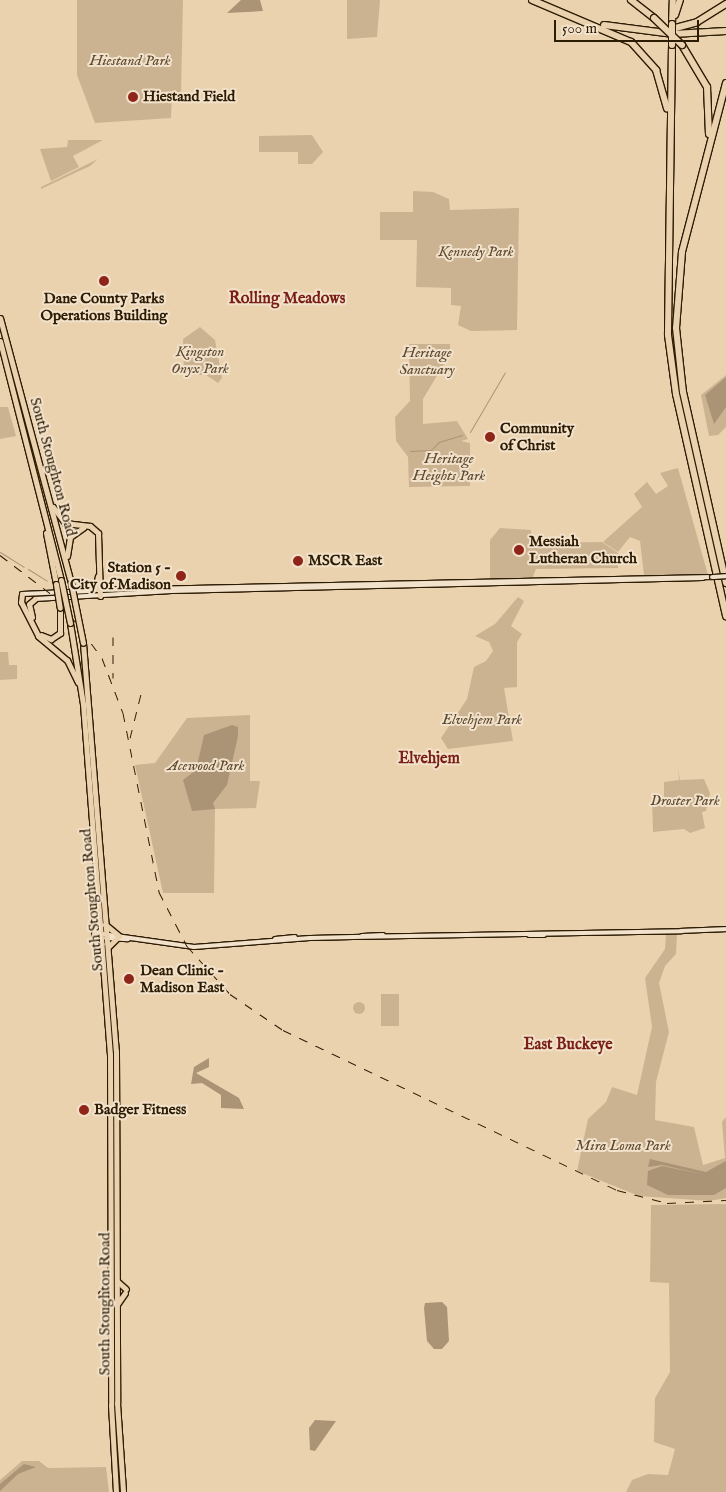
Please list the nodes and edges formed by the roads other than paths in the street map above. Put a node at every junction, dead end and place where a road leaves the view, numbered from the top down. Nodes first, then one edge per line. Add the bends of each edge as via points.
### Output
1 (532, 0) edge
2 (630, 0) edge
3 (673, 0) edge
4 (680, 0) edge
5 (726, 4) edge
6 (588, 22) junction
7 (672, 23) junction
8 (634, 31) junction
9 (726, 31) edge
10 (726, 83) edge
11 (726, 92) edge
12 (721, 104) junction
13 (706, 157) junction
14 (667, 214) junction
15 (0, 318) edge
16 (0, 341) edge
17 (33, 440) junction
18 (38, 483) junction
19 (68, 571) junction
20 (98, 575) junction
21 (726, 576) edge
22 (726, 583) edge
23 (90, 591) junction
24 (100, 592) junction
25 (22, 594) junction
26 (35, 599) joint
27 (726, 616) edge
28 (32, 617) junction
29 (83, 704) junction
30 (98, 885) junction
31 (101, 924) junction
32 (107, 926) junction
33 (724, 929) edge
34 (105, 936) junction
35 (118, 938) junction
36 (102, 944) junction
37 (108, 947) junction
38 (112, 993) junction
39 (111, 1252) junction
40 (111, 1277) junction
41 (117, 1280) junction
42 (111, 1289) junction
43 (117, 1294) junction
44 (111, 1301) junction
45 (117, 1306) junction
46 (117, 1326) junction
47 (116, 1492) edge
48 (123, 1492) edge

1 - 6 highway
2 - 13 highway, bridge via 682,45 709,95
3 - 7 highway
4 - 7 highway
5 - 8 highway via 690,25
6 - 8 highway
6 - 14 highway via 631,42 660,77 667,108
7 - 14 highway, bridge
8 - 9 highway
10 - 12 highway
11 - 12 highway
12 - 13 highway
13 - 22 highway via 680,266 677,348 687,414
14 - 27 highway via 667,307 673,373
15 - 17 main road, South Stoughton Road
16 - 18 main road, South Stoughton Road
17 - 19 main road, South Stoughton Road
17 - 24 main road via 57,515 68,524 92,527 99,535
18 - 28 main road, bridge via 63,627 53,638 41,635
18 - 29 main road, South Stoughton Road, bridge via 70,623
19 - 20 main road via 70,537 86,528 96,536
19 - 32 main road, South Stoughton Road, bridge via 83,643
20 - 23 main road via 96,587
20 - 24 main road
21 - 24 main road, bridge
23 - 24 main road
23 - 25 main road
24 - 26 main road
25 - 28 main road
25 - 29 main road via 21,602 38,636 73,670
26 - 28 main road via 29,604
29 - 30 main road, South Stoughton Road
30 - 31 main road, South Stoughton Road
30 - 34 main road
31 - 34 main road, South Stoughton Road
31 - 36 main road via 94,934
32 - 34 main road, South Stoughton Road
32 - 35 main road
33 - 35 main road via 310,938 194,947
34 - 35 main road
34 - 36 main road, South Stoughton Road
34 - 37 main road, South Stoughton Road
34 - 38 main road
35 - 37 main road
36 - 39 main road, South Stoughton Road via 111,1074
37 - 38 main road, South Stoughton Road
38 - 41 main road, South Stoughton Road
39 - 40 main road, South Stoughton Road
39 - 43 main road
40 - 42 main road, South Stoughton Road
40 - 44 main road via 102,1292
41 - 43 main road, South Stoughton Road
41 - 45 main road via 125,1291
42 - 44 main road, South Stoughton Road
42 - 46 main road
43 - 45 main road, South Stoughton Road
44 - 47 main road, South Stoughton Road
45 - 46 main road, South Stoughton Road
46 - 48 main road, South Stoughton Road

